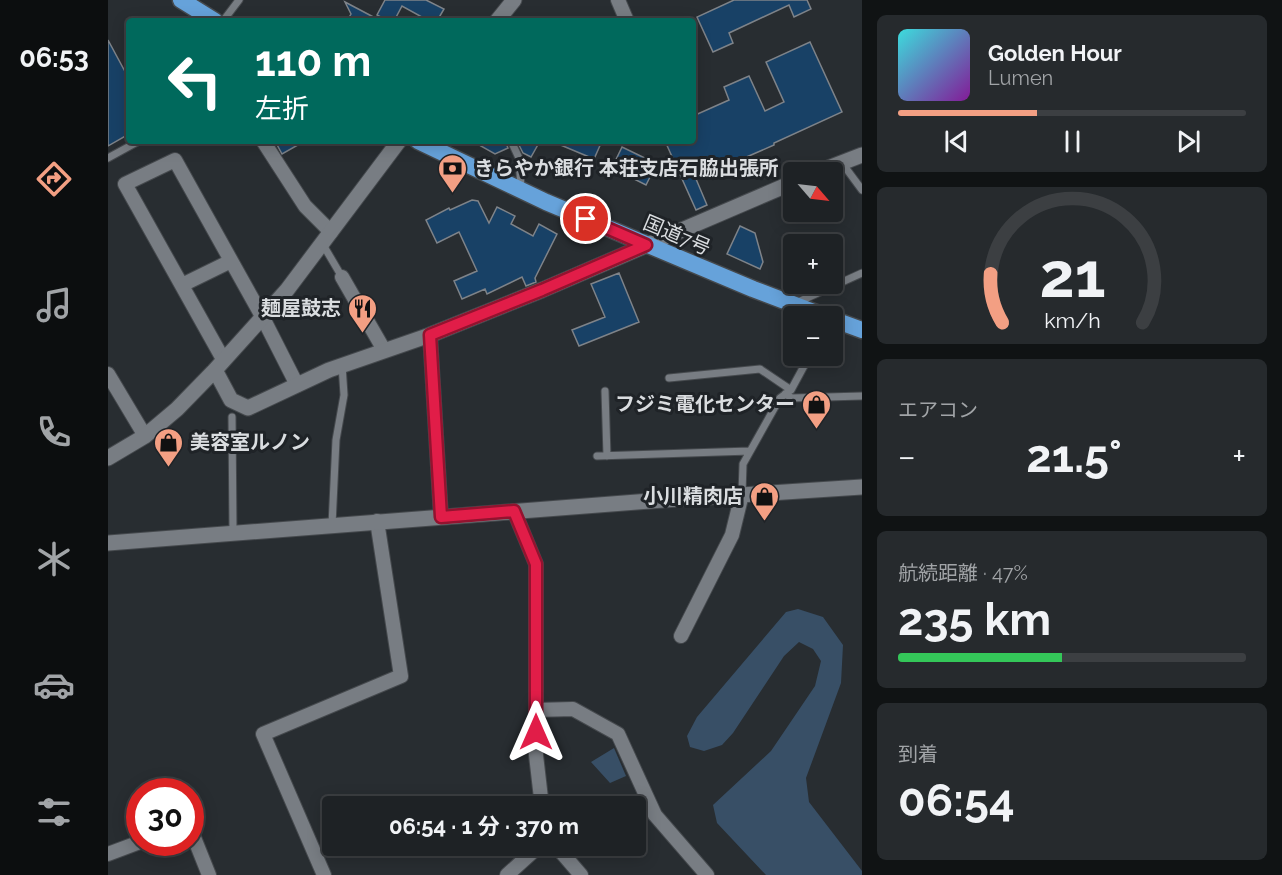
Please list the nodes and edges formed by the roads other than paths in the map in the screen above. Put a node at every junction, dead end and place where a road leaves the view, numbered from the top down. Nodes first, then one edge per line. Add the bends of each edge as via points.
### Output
1 (181, 0) edge
2 (239, 0) edge
3 (514, 0) edge
4 (618, 0) edge
5 (209, 18) edge
6 (225, 18) edge
7 (499, 18) edge
8 (626, 18) edge
9 (134, 144) edge
10 (265, 144) edge
11 (397, 144) edge
12 (424, 144) edge
13 (512, 144) edge
14 (862, 155) edge
15 (108, 158) edge
16 (843, 163) edge
17 (843, 164) edge
18 (783, 187) edge
19 (521, 190) junction
20 (862, 190) edge
21 (326, 237) junction
22 (646, 245) junction
23 (231, 261) junction
24 (862, 273) edge
25 (342, 277) joint
26 (182, 285) junction
27 (790, 306) edge
28 (806, 306) edge
29 (262, 318) junction
30 (843, 324) edge
31 (862, 330) edge
32 (430, 335) junction
33 (384, 350) junction
34 (219, 365) junction
35 (342, 365) junction
36 (804, 366) edge
37 (108, 374) edge
38 (669, 378) dead end
39 (297, 385) junction
40 (605, 391) dead end
41 (788, 392) junction
42 (862, 396) edge
43 (232, 417) dead end
44 (144, 436) junction
45 (750, 451) junction
46 (597, 456) dead end
47 (607, 456) junction
48 (108, 458) edge
49 (862, 487) edge
50 (742, 494) junction
51 (514, 511) junction
52 (441, 517) junction
53 (377, 522) junction
54 (332, 525) junction
55 (233, 532) junction
56 (108, 543) edge
57 (681, 636) dead end
58 (536, 710) junction
59 (541, 796) edge
60 (126, 848) edge
61 (108, 854) edge
62 (202, 856) edge
63 (528, 856) edge
64 (565, 856) edge
65 (209, 875) edge
66 (324, 875) edge
67 (507, 875) edge
68 (581, 875) edge
69 (706, 875) edge

1 - 5 highway
2 - 6 lane
3 - 7 street
4 - 8 street
9 - 15 lane
10 - 21 street
11 - 21 street
12 - 19 highway, 国道7号
13 - 19 lane via 519,158
14 - 16 street
17 - 20 lane
18 - 22 street
19 - 22 highway, 国道7号
21 - 25 lane
21 - 29 street
22 - 27 highway, 国道7号
22 - 32 street
23 - 26 street
23 - 26 street via 175,160 125,184
23 - 29 street
24 - 28 lane
25 - 33 street
26 - 34 street
29 - 34 street
29 - 39 street
30 - 31 highway
32 - 33 street
32 - 52 street
33 - 35 street
34 - 39 street via 231,400 248,408
34 - 44 street via 177,409
35 - 39 street
35 - 54 lane via 344,394 336,441
36 - 41 lane
37 - 44 street
38 - 41 lane via 760,369
40 - 47 lane
41 - 42 lane via 792,398
41 - 45 lane via 780,398
43 - 55 lane
44 - 48 street
45 - 47 lane
45 - 50 lane via 743,464
46 - 47 lane
49 - 50 street
50 - 51 street
50 - 57 street via 732,535
51 - 52 street
51 - 58 street via 536,564
52 - 53 street
53 - 54 street
53 - 66 street via 401,676 263,734
54 - 55 street
55 - 56 street
58 - 59 street
58 - 69 street via 573,709 618,734 655,815
60 - 61 street
62 - 65 street
63 - 67 street
64 - 68 street

